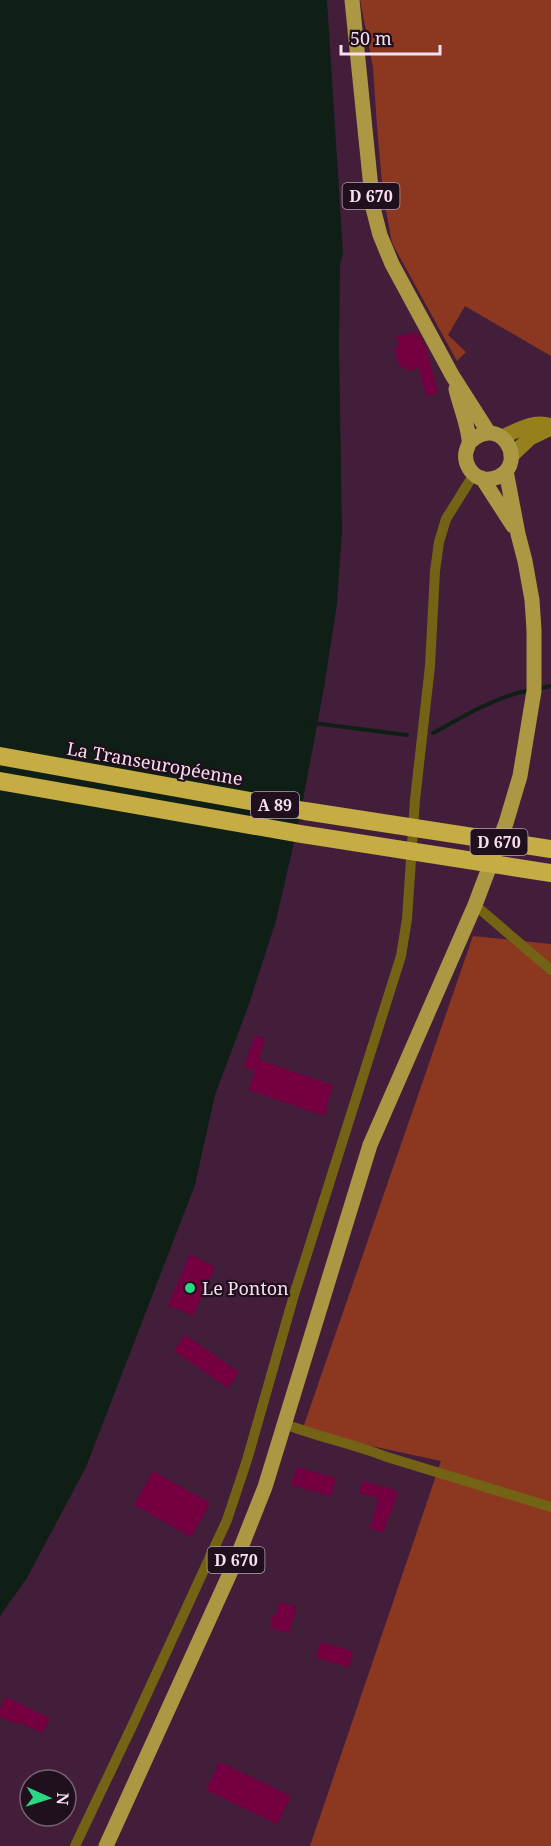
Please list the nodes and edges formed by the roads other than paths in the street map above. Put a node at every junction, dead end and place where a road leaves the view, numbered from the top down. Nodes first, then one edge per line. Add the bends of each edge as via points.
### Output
1 (352, 0) edge
2 (452, 375) junction
3 (551, 427) edge
4 (495, 435) junction
5 (470, 442) junction
6 (509, 463) junction
7 (478, 476) junction
8 (518, 534) junction
9 (0, 756) edge
10 (0, 781) edge
11 (551, 849) edge
12 (551, 873) edge
13 (475, 905) junction
14 (551, 970) edge
15 (285, 1424) junction
16 (551, 1507) edge
17 (75, 1846) edge
18 (106, 1846) edge

1 - 2 main road, D 670 via 373,208 380,235
2 - 4 main road, D 670
2 - 5 main road, D 670
3 - 4 street via 536,423
3 - 6 street via 530,438
4 - 5 main road via 475,437
4 - 6 main road via 507,442
5 - 7 main road via 466,462
6 - 7 main road via 495,478
6 - 8 main road, D 670
7 - 8 main road, D 670
7 - 17 street via 446,519 439,542 401,956 227,1520
8 - 13 main road, D 670 via 534,630 530,726 506,823
9 - 11 highway, La Transeuropéenne / A 89, bridge via 305,811
10 - 12 highway, A 89, bridge
13 - 14 street
13 - 15 main road, D 670 via 370,1145
15 - 16 street
15 - 18 main road, D 670 via 236,1560

